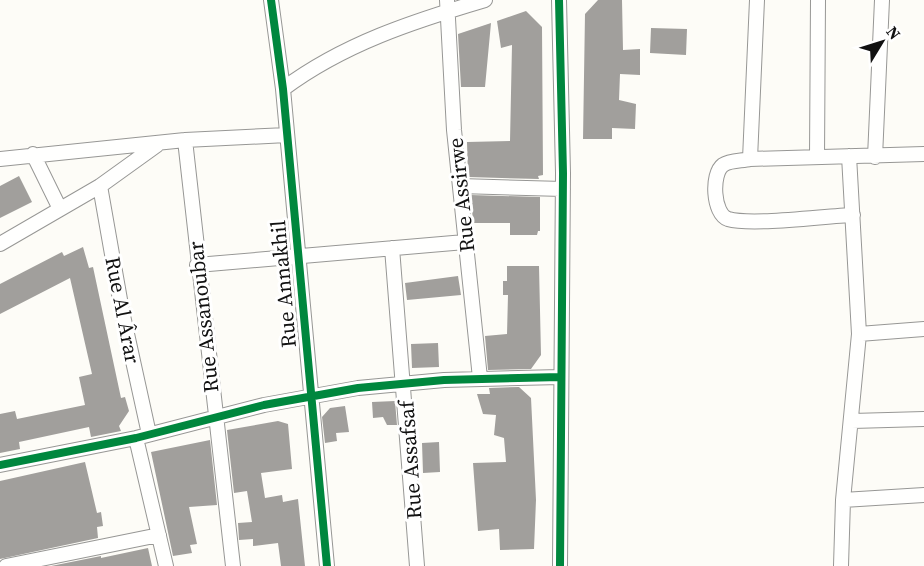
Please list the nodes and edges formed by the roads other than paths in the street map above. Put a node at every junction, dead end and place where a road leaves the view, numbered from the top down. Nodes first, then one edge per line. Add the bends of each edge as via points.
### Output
1 (271, 0) edge
2 (485, 0) edge
3 (559, 0) edge
4 (757, 0) edge
5 (818, 0) edge
6 (882, 0) edge
7 (447, 6) edge
8 (283, 89) junction
9 (287, 135) junction
10 (184, 140) junction
11 (159, 143) junction
12 (33, 154) junction
13 (924, 154) edge
14 (849, 156) junction
15 (817, 157) junction
16 (875, 157) junction
17 (0, 159) edge
18 (750, 159) junction
19 (100, 186) junction
20 (460, 186) junction
21 (563, 189) junction
22 (60, 209) junction
23 (853, 215) junction
24 (465, 242) junction
25 (0, 244) edge
26 (392, 248) junction
27 (298, 255) junction
28 (197, 265) junction
29 (924, 329) edge
30 (859, 334) junction
31 (560, 377) junction
32 (480, 378) junction
33 (405, 385) junction
34 (311, 396) junction
35 (214, 417) junction
36 (924, 419) edge
37 (852, 421) junction
38 (142, 436) junction
39 (0, 465) edge
40 (924, 495) edge
41 (843, 500) junction
42 (159, 535) junction
43 (6, 566) edge
44 (166, 566) edge
45 (233, 566) edge
46 (327, 566) edge
47 (417, 566) edge
48 (560, 566) edge
49 (841, 566) edge

1 - 8 street, Rue Annakhil
2 - 7 street
3 - 21 street
4 - 18 street
5 - 15 street
6 - 16 street
7 - 8 street via 346,50 311,68
7 - 20 street, Rue Assirwe
8 - 9 street, Rue Annakhil
9 - 10 street
9 - 27 street, Rue Annakhil
10 - 11 street
10 - 28 street, Rue Assanoubar
11 - 12 street
11 - 19 street
12 - 17 street
12 - 22 street
13 - 16 street
14 - 15 street
14 - 16 street
14 - 23 street
15 - 18 street
18 - 23 street via 724,164 719,171 716,197 722,216 750,220
19 - 22 street
19 - 38 street, Rue Al Ârar
20 - 21 street
20 - 24 street, Rue Assirwe
21 - 31 street
22 - 25 street
23 - 30 street
24 - 26 street
24 - 32 street, Rue Assirwe
26 - 27 street
26 - 33 street, Rue Assafsaf
27 - 28 street
27 - 34 street, Rue Annakhil
28 - 35 street, Rue Assanoubar
29 - 30 street
30 - 37 street
31 - 32 street
31 - 48 street
32 - 33 street
33 - 34 street
33 - 47 street, Rue Assafsaf
34 - 35 street
34 - 46 street, Rue Annakhil
35 - 38 street
35 - 45 street, Rue Assanoubar
36 - 37 street
37 - 41 street
38 - 39 street
38 - 42 street, Rue Al Ârar
40 - 41 street
41 - 49 street
42 - 43 street
42 - 44 street, Rue Al Ârar

